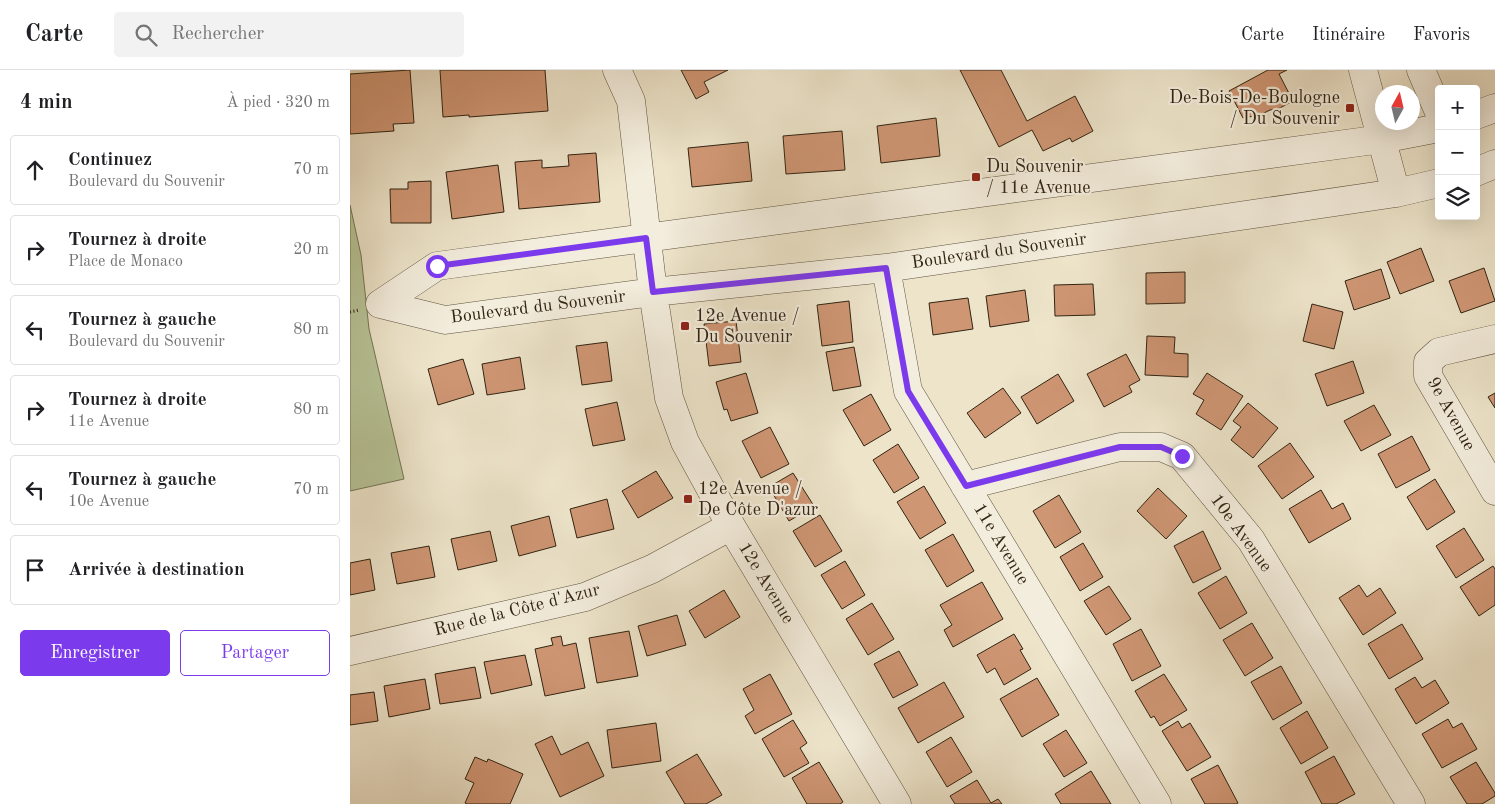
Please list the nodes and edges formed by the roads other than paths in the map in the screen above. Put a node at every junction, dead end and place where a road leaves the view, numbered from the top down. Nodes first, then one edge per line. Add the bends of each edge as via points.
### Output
1 (617, 70) edge
2 (1363, 70) edge
3 (1421, 70) edge
4 (1435, 103) edge
5 (1495, 108) edge
6 (1480, 114) edge
7 (1435, 129) edge
8 (1382, 139) junction
9 (1495, 164) edge
10 (1480, 170) edge
11 (1435, 184) edge
12 (1396, 193) junction
13 (646, 238) junction
14 (886, 268) junction
15 (653, 292) junction
16 (1495, 339) edge
17 (966, 486) junction
18 (1495, 491) edge
19 (731, 526) junction
20 (350, 650) edge
21 (897, 804) edge
22 (1157, 804) edge
23 (1411, 804) edge

1 - 13 street, 12e Avenue via 631,101
2 - 8 street
3 - 4 street
5 - 6 street
7 - 8 street, Boulevard du Souvenir
8 - 12 street
8 - 13 street, Boulevard du Souvenir
9 - 10 street
11 - 12 street, Boulevard du Souvenir
12 - 14 street, Boulevard du Souvenir
13 - 15 street, 12e Avenue
13 - 15 street, Boulevard du Souvenir via 437,266 380,304 445,320
14 - 15 street, Boulevard du Souvenir
14 - 17 street, 11e Avenue via 908,391
15 - 19 street, 12e Avenue via 669,398 685,442
16 - 18 street, 9e Avenue via 1439,352 1428,362 1428,376
17 - 22 street, 11e Avenue
17 - 23 street, 10e Avenue via 1120,447 1161,447 1182,456 1251,540
19 - 20 street, Rue de la Côte d'Azur via 652,569 585,597
19 - 21 street, 12e Avenue

